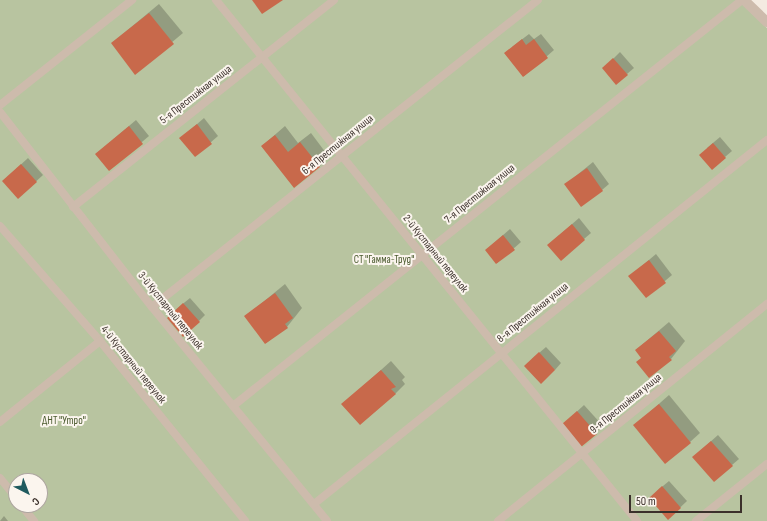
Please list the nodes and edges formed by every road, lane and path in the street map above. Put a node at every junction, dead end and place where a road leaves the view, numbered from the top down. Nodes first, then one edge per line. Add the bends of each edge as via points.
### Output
1 (132, 0) edge
2 (216, 0) edge
3 (334, 0) edge
4 (538, 0) edge
5 (743, 0) edge
6 (767, 22) edge
7 (262, 57) junction
8 (0, 105) edge
9 (0, 112) edge
10 (767, 140) edge
11 (342, 156) junction
12 (73, 207) junction
13 (0, 226) edge
14 (422, 255) junction
15 (767, 304) edge
16 (152, 308) junction
17 (100, 341) junction
18 (501, 353) junction
19 (233, 406) junction
20 (0, 422) edge
21 (582, 453) junction
22 (767, 464) edge
23 (0, 478) edge
24 (8, 488) edge
25 (314, 504) junction
26 (28, 513) edge
27 (34, 521) edge
28 (244, 521) edge
29 (327, 521) edge
30 (498, 521) edge
31 (637, 521) edge
32 (696, 521) edge

1 - 8 lane
2 - 7 lane, 2-й Кустарный переулок
3 - 7 lane, 5-я Престижная улица
4 - 11 lane, 6-я Престижная улица
5 - 6 street
5 - 14 lane, 7-я Престижная улица
7 - 11 lane, 2-й Кустарный переулок
7 - 12 lane, 5-я Престижная улица
9 - 12 lane, 3-й Кустарный переулок
10 - 18 lane, 8-я Престижная улица
11 - 14 lane, 2-й Кустарный переулок
11 - 16 lane, 6-я Престижная улица
12 - 16 lane, 3-й Кустарный переулок
13 - 17 lane, 4-й Кустарный переулок
14 - 18 lane, 2-й Кустарный переулок
14 - 19 lane, 7-я Престижная улица
15 - 21 lane, 9-я Престижная улица
16 - 19 lane, 3-й Кустарный переулок
17 - 20 lane
17 - 28 lane, 4-й Кустарный переулок
18 - 21 lane, 2-й Кустарный переулок
18 - 25 lane, 8-я Престижная улица
19 - 25 lane, 3-й Кустарный переулок
21 - 30 lane, 9-я Престижная улица
21 - 31 lane, 2-й Кустарный переулок
22 - 32 lane
23 - 24 lane
25 - 29 lane, 3-й Кустарный переулок
26 - 27 lane

